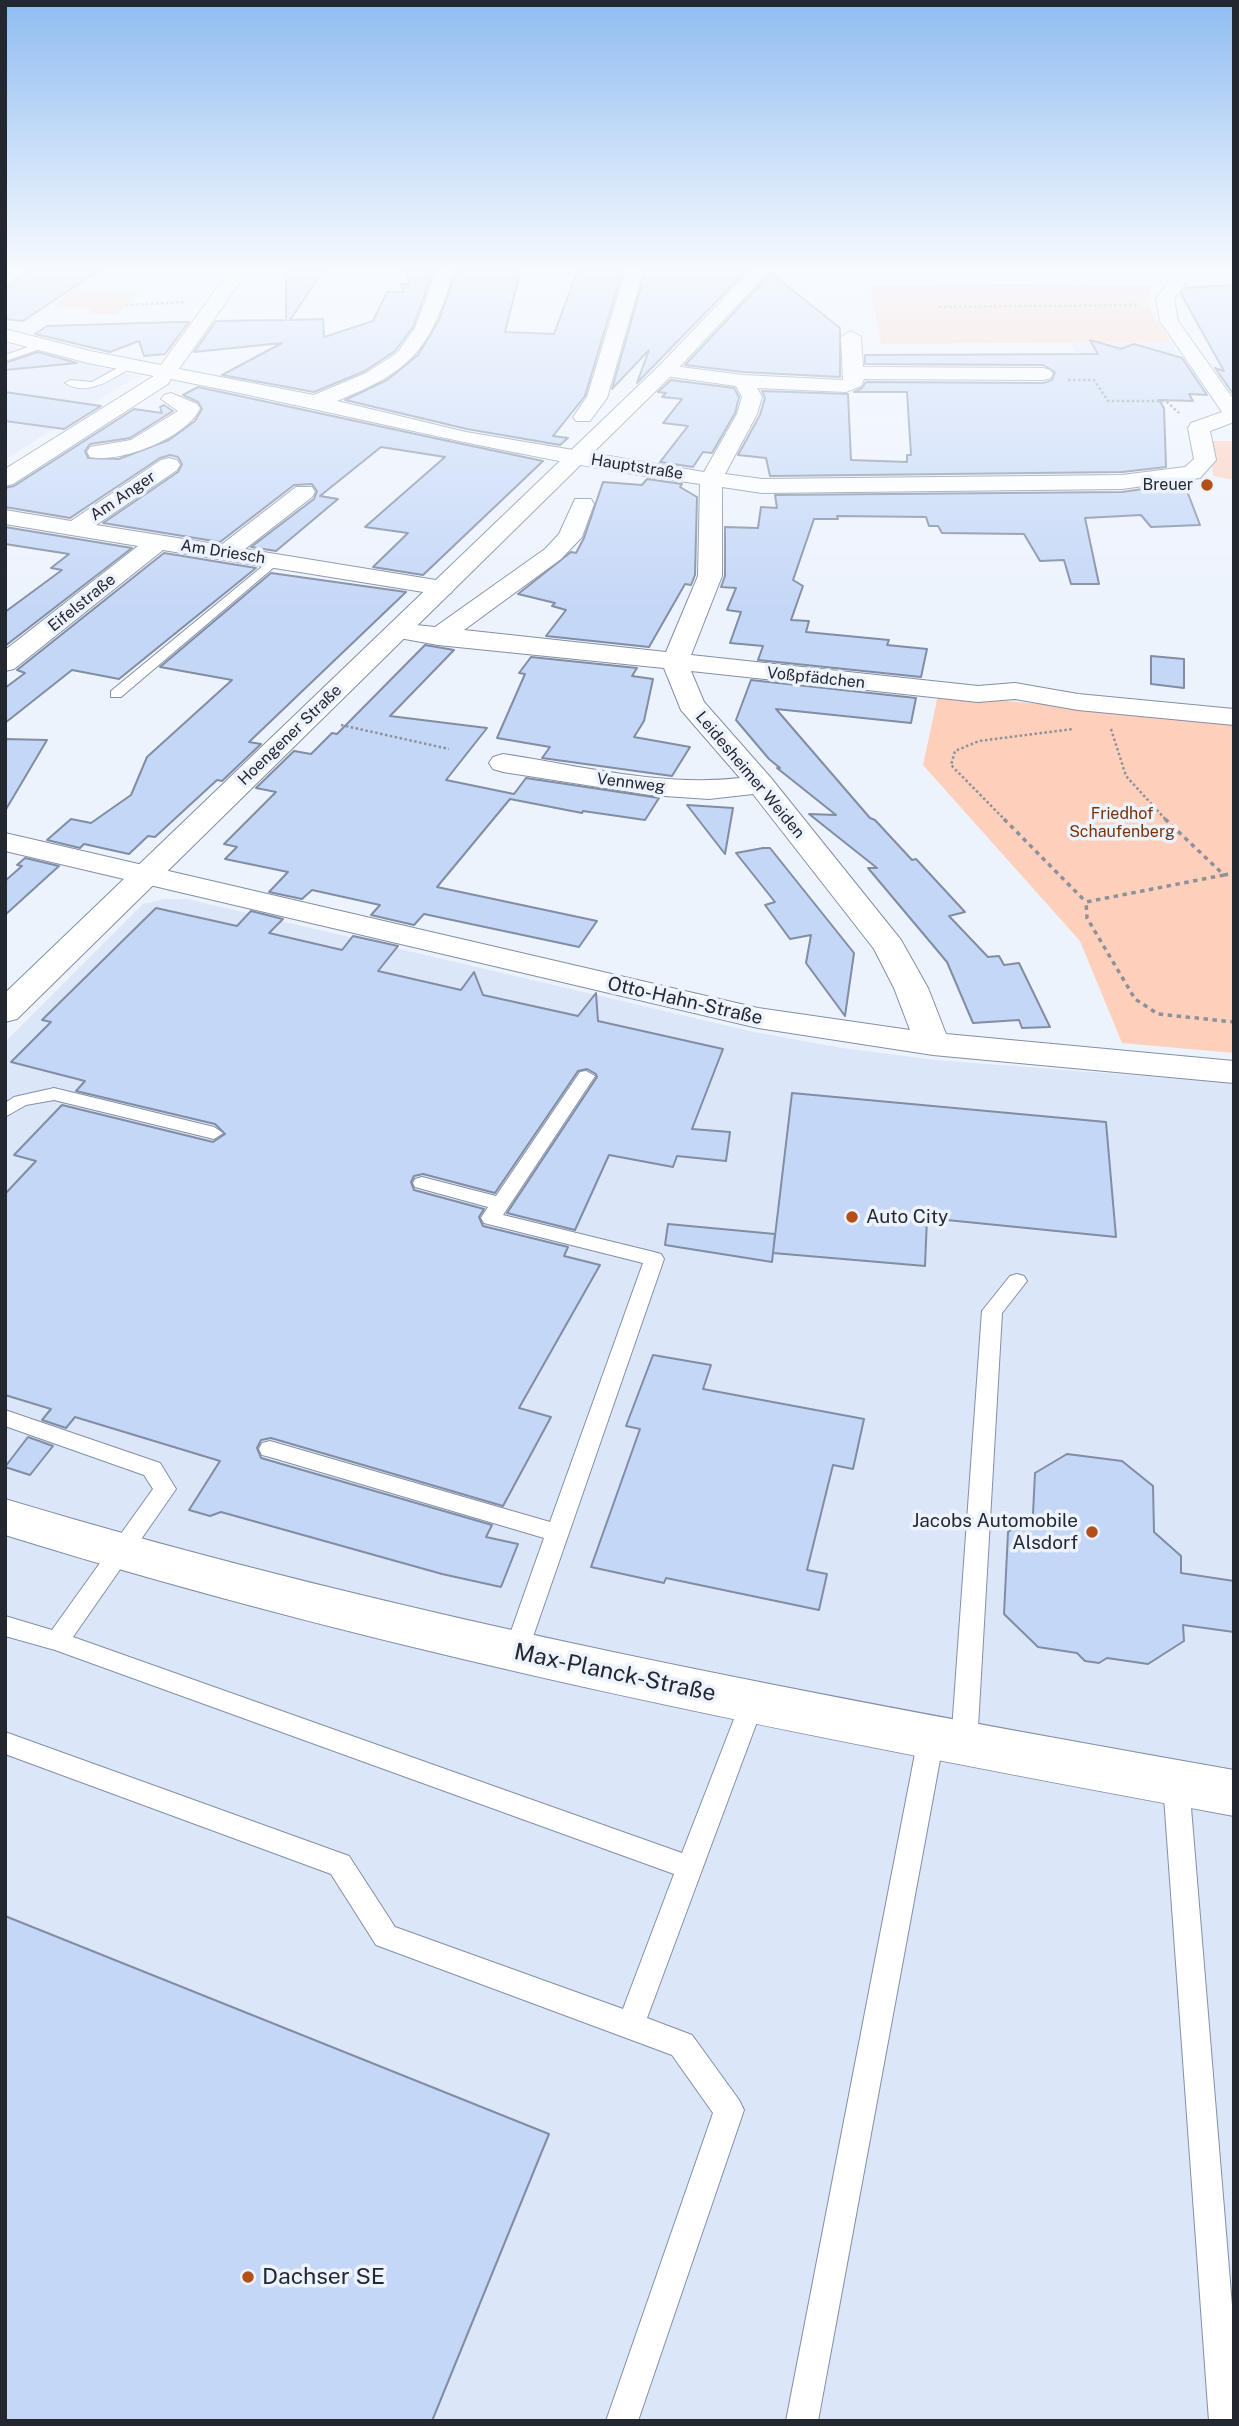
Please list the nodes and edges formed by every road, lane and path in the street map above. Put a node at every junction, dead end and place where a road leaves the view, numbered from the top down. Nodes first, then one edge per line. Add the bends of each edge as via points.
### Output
1 (99, 382) edge
2 (158, 382) edge
3 (193, 382) edge
4 (220, 382) edge
5 (363, 382) edge
6 (603, 382) edge
7 (652, 382) edge
8 (744, 382) edge
9 (1095, 382) edge
10 (1211, 382) edge
11 (70, 383) dead end
12 (316, 402) junction
13 (1234, 415) edge
14 (583, 417) dead end
15 (1199, 428) junction
16 (575, 457) junction
17 (34, 461) junction
18 (169, 465) dead end
19 (5, 479) edge
20 (712, 479) junction
21 (304, 492) dead end
22 (583, 504) dead end
23 (5, 517) edge
24 (76, 528) junction
25 (159, 541) junction
26 (225, 553) junction
27 (275, 561) junction
28 (442, 588) junction
29 (5, 628) edge
30 (397, 631) junction
31 (43, 635) junction
32 (438, 637) junction
33 (5, 663) edge
34 (675, 663) junction
35 (116, 694) dead end
36 (1234, 717) edge
37 (307, 718) junction
38 (1120, 725) dead end
39 (1084, 728) dead end
40 (449, 748) dead end
41 (503, 763) dead end
42 (761, 785) junction
43 (5, 842) edge
44 (1234, 873) edge
45 (146, 874) junction
46 (1224, 875) junction
47 (1086, 902) junction
48 (5, 1012) edge
49 (1234, 1022) edge
50 (933, 1044) junction
51 (1234, 1072) edge
52 (586, 1076) dead end
53 (5, 1111) edge
54 (215, 1133) dead end
55 (422, 1183) dead end
56 (500, 1204) junction
57 (1017, 1281) dead end
58 (5, 1418) edge
59 (270, 1449) dead end
60 (5, 1517) edge
61 (557, 1533) junction
62 (120, 1551) junction
63 (5, 1626) edge
64 (57, 1641) junction
65 (516, 1651) junction
66 (752, 1703) junction
67 (947, 1741) junction
68 (5, 1743) edge
69 (1176, 1783) junction
70 (1234, 1793) edge
71 (690, 1868) junction
72 (629, 2027) junction
73 (622, 2421) edge
74 (802, 2421) edge
75 (1226, 2421) edge

1 - 11 lane
2 - 17 street
3 - 17 street via 171,399 190,408 187,415 137,446 98,452 71,464
4 - 12 street, Hauptstraße
5 - 12 street
6 - 14 street
7 - 16 street, Hoengener Straße
8 - 20 street via 752,397 747,414
9 - 15 path via 1108,401 1166,401
10 - 13 street
12 - 16 street, Hauptstraße via 433,432
13 - 15 street
15 - 20 street, Hauptstraße via 1205,460 1192,473 1164,478 919,486 762,486
16 - 20 street, Hauptstraße
16 - 28 street, Hoengener Straße
17 - 19 street
18 - 24 street, Am Anger
20 - 34 street via 710,576
21 - 26 street
22 - 32 street via 570,537 553,554
23 - 24 street, Am Driesch
24 - 25 street, Am Driesch
25 - 26 street, Am Driesch
25 - 31 street, Eifelstraße
26 - 27 street, Am Driesch
27 - 28 street, Am Driesch
27 - 35 lane
28 - 30 street, Hoengener Straße
29 - 31 street
30 - 32 street, Voßpfädchen
30 - 37 street, Hoengener Straße
31 - 33 street, Eifelstraße
32 - 34 street, Voßpfädchen
34 - 36 street, Voßpfädchen via 978,694 994,690 1030,693
34 - 42 street, Leidesheimer Weiden via 691,705
37 - 40 path
37 - 45 street, Hoengener Straße
38 - 46 path via 1110,726 1126,776
39 - 47 path via 979,741 956,751 951,765
41 - 42 street, Vennweg via 650,786 709,790
42 - 50 street, Leidesheimer Weiden via 889,947
43 - 45 street, Otto-Hahn-Straße
44 - 46 path
45 - 48 street, Hoengener Straße
45 - 50 street, Otto-Hahn-Straße via 758,1018
46 - 47 path
47 - 49 path via 1087,918 1135,999 1158,1014
50 - 51 street, Otto-Hahn-Straße
52 - 56 lane
53 - 54 lane via 20,1101 54,1094
55 - 56 lane
56 - 61 lane via 491,1218 654,1259
57 - 67 lane via 992,1311
58 - 62 lane via 152,1469 165,1489
59 - 61 lane
60 - 62 street, Max-Planck-Straße
61 - 65 lane
62 - 64 lane
62 - 65 street, Max-Planck-Straße
63 - 64 lane
64 - 71 lane
65 - 66 street, Max-Planck-Straße
66 - 67 street, Max-Planck-Straße
66 - 71 lane
67 - 69 street, Max-Planck-Straße
67 - 74 lane
68 - 72 lane via 340,1865 386,1936
69 - 70 street, Max-Planck-Straße
69 - 75 lane
71 - 72 lane
72 - 73 lane via 682,2045 729,2110

